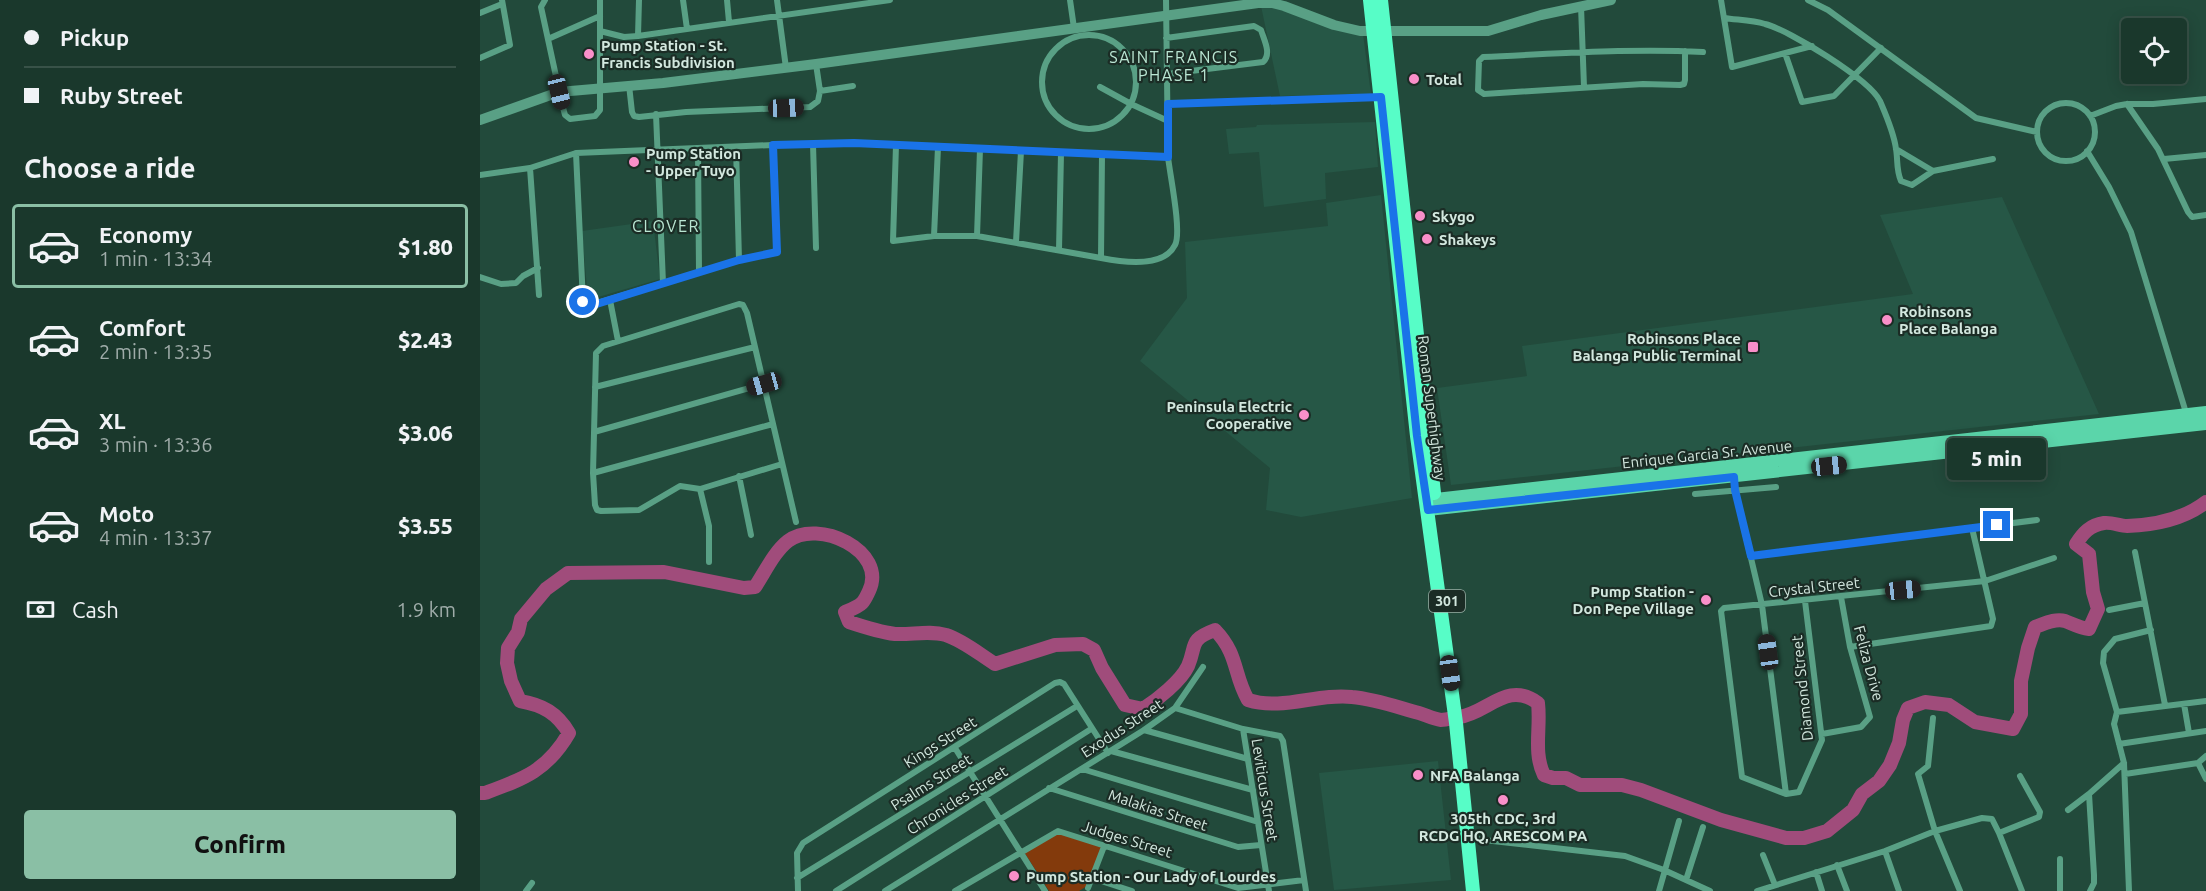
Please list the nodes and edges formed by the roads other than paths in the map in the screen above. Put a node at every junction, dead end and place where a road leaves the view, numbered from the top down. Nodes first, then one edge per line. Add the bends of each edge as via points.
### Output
1 (545, 0) edge
2 (600, 0) edge
3 (639, 0) edge
4 (683, 0) edge
5 (727, 0) edge
6 (777, 0) edge
7 (826, 0) edge
8 (890, 0) edge
9 (1070, 0) edge
10 (1166, 0) edge
11 (1370, 0) edge
12 (1381, 0) edge
13 (1611, 0) edge
14 (1721, 0) edge
15 (1808, 0) edge
16 (502, 2) edge
17 (1581, 6) junction
18 (827, 9) junction
19 (480, 13) edge
20 (779, 15) junction
21 (600, 16) junction
22 (1165, 16) junction
23 (1724, 18) junction
24 (729, 22) junction
25 (1074, 28) junction
26 (687, 29) junction
27 (600, 31) junction
28 (1378, 31) junction
29 (638, 36) junction
30 (1166, 38) junction
31 (548, 39) junction
32 (1812, 46) junction
33 (1881, 48) junction
34 (1685, 51) junction
35 (1703, 52) dead end
36 (1583, 53) junction
37 (1785, 53) junction
38 (480, 58) edge
39 (816, 64) junction
40 (786, 68) junction
41 (1167, 74) junction
42 (1854, 76) junction
43 (629, 86) junction
44 (853, 86) dead end
45 (601, 87) junction
46 (1100, 87) dead end
47 (1584, 87) junction
48 (820, 91) junction
49 (559, 92) junction
50 (1381, 97) junction
51 (2206, 99) edge
52 (1131, 104) junction
53 (1168, 104) junction
54 (2127, 104) junction
55 (656, 114) junction
56 (2090, 116) junction
57 (480, 120) edge
58 (1168, 121) junction
59 (2037, 132) junction
60 (813, 144) junction
61 (773, 145) junction
62 (896, 145) junction
63 (736, 147) junction
64 (938, 147) junction
65 (698, 149) junction
66 (980, 149) junction
67 (1896, 149) junction
68 (656, 150) junction
69 (1021, 151) junction
70 (2087, 152) junction
71 (576, 153) junction
72 (1061, 153) junction
73 (1102, 155) junction
74 (2206, 155) edge
75 (1168, 157) junction
76 (1993, 159) dead end
77 (2164, 159) junction
78 (530, 168) junction
79 (1933, 171) junction
80 (480, 175) edge
81 (2206, 215) edge
82 (977, 236) junction
83 (934, 237) junction
84 (1016, 242) junction
85 (816, 248) dead end
86 (1059, 250) junction
87 (1101, 258) junction
88 (739, 260) junction
89 (538, 268) junction
90 (699, 272) junction
91 (480, 277) edge
92 (663, 284) junction
93 (539, 295) dead end
94 (610, 300) junction
95 (618, 341) junction
96 (755, 348) junction
97 (764, 384) junction
98 (595, 387) junction
99 (2206, 412) edge
100 (2188, 420) junction
101 (773, 424) junction
102 (2206, 424) edge
103 (594, 432) junction
104 (782, 464) junction
105 (1735, 472) junction
106 (593, 473) junction
107 (739, 476) junction
108 (1776, 487) dead end
109 (700, 489) junction
110 (1735, 490) junction
111 (1695, 494) dead end
112 (1431, 505) junction
113 (2037, 520) dead end
114 (796, 522) dead end
115 (1972, 528) junction
116 (751, 535) dead end
117 (2135, 552) dead end
118 (1751, 556) junction
119 (2054, 558) dead end
120 (709, 562) dead end
121 (1985, 581) junction
122 (1841, 597) junction
123 (1805, 601) junction
124 (2145, 603) junction
125 (1762, 605) junction
126 (2109, 610) dead end
127 (2151, 630) junction
128 (1850, 647) junction
129 (1203, 667) dead end
130 (2206, 701) edge
131 (2184, 704) junction
132 (2165, 705) junction
133 (1077, 706) junction
134 (1175, 708) junction
135 (2117, 712) junction
136 (1933, 718) dead end
137 (1460, 723) junction
138 (1091, 729) junction
139 (1243, 729) junction
140 (1144, 730) junction
141 (2206, 731) edge
142 (2189, 733) junction
143 (1822, 734) junction
144 (2119, 744) junction
145 (955, 748) junction
146 (1109, 752) junction
147 (2206, 756) edge
148 (1248, 759) junction
149 (2198, 763) junction
150 (2124, 764) junction
151 (1082, 769) junction
152 (970, 772) junction
153 (2125, 774) junction
154 (2020, 776) dead end
155 (2206, 778) edge
156 (1049, 788) junction
157 (1253, 790) junction
158 (1786, 794) junction
159 (2089, 794) junction
160 (986, 797) junction
161 (2068, 810) dead end
162 (999, 820) junction
163 (1679, 821) dead end
164 (1257, 822) junction
165 (1703, 827) dead end
166 (1935, 831) junction
167 (2000, 833) junction
168 (1475, 839) junction
169 (1105, 844) junction
170 (1261, 845) junction
171 (1886, 851) junction
172 (1021, 854) junction
173 (1763, 855) dead end
174 (2060, 859) dead end
175 (1837, 865) junction
176 (1664, 870) junction
177 (1816, 872) junction
178 (797, 878) junction
179 (1092, 878) junction
180 (1304, 880) junction
181 (1686, 880) junction
182 (532, 883) dead end
183 (1268, 883) junction
184 (1775, 885) junction
185 (1238, 889) edge
186 (1087, 890) edge
187 (526, 891) edge
188 (797, 891) edge
189 (836, 891) edge
190 (885, 891) edge
191 (955, 891) edge
192 (1045, 891) edge
193 (1132, 891) edge
194 (1269, 891) edge
195 (1306, 891) edge
196 (1473, 891) edge
197 (1482, 891) edge
198 (1659, 891) edge
199 (1710, 891) edge
200 (1757, 891) edge
201 (1822, 891) edge
202 (1847, 891) edge
203 (1899, 891) edge
204 (1960, 891) edge
205 (2022, 891) edge
206 (2060, 891) edge
207 (2090, 891) edge
208 (2128, 891) edge

1 - 31 street via 541,7
2 - 21 street
3 - 29 street
4 - 26 street
5 - 24 street
6 - 20 street
7 - 18 street
8 - 18 street
9 - 25 street
10 - 22 street
11 - 28 main road, Roman Superhighway / 301
12 - 28 main road, Roman Superhighway / 301
13 - 17 street
14 - 23 street
15 - 33 street
16 - 19 street
16 - 38 street via 510,45
17 - 28 street via 1488,31
17 - 36 street
18 - 20 street
20 - 24 street
20 - 40 street
21 - 27 street
21 - 31 street
22 - 25 street
22 - 28 street via 1272,3 1334,25
22 - 30 street
23 - 32 street via 1766,24
23 - 37 street via 1732,67
24 - 26 street
25 - 39 street
26 - 29 street
27 - 29 street
27 - 45 street
28 - 50 main road, Roman Superhighway / 301
28 - 112 main road, Roman Superhighway / 301
30 - 41 street
30 - 41 street via 1254,26 1261,30 1268,54 1263,62
31 - 49 street
32 - 37 street
32 - 42 street
33 - 42 street
33 - 59 street via 1976,118
34 - 35 street
34 - 36 street
34 - 47 street via 1684,84
36 - 47 street
36 - 47 street via 1483,57 1479,61 1478,90 1484,93
37 - 42 street via 1802,102 1834,96
39 - 40 street
39 - 48 street
40 - 43 street
41 - 53 street
42 - 67 street via 1878,98
43 - 45 street
43 - 55 street via 634,116
44 - 48 street
45 - 49 street
45 - 49 street via 599,114 588,118 567,118
46 - 52 street
48 - 55 street via 818,100 810,107
49 - 57 street
50 - 53 street
50 - 112 main road, Roman Superhighway / 301 via 1417,436
51 - 54 street
52 - 52 street via 1120,118 1103,128 1084,129 1066,124 1051,111 1042,95 1041,77 1047,59 1057,46 1072,37 1090,34 1108,38 1123,49 1133,64 1137,83
52 - 58 street
53 - 58 street
54 - 56 street
54 - 77 street
55 - 68 street
56 - 59 street via 2076,105 2058,104 2043,115
56 - 70 street via 2095,138
58 - 75 street
59 - 70 street via 2042,148 2055,158 2073,160
60 - 61 street
60 - 62 street
60 - 85 street
61 - 63 street
61 - 88 street via 777,252
62 - 64 street
62 - 83 street via 893,241
63 - 65 street
63 - 88 street
64 - 66 street
64 - 83 street
65 - 68 street
65 - 90 street
66 - 69 street
66 - 82 street
67 - 79 street
67 - 79 street via 1900,181 1912,185
68 - 71 street
68 - 92 street
69 - 72 street
69 - 84 street
70 - 100 street via 2131,232
71 - 78 street
71 - 94 street via 583,302 587,306
72 - 73 street
72 - 86 street
73 - 75 street
73 - 87 street
74 - 77 street
75 - 87 street via 1175,245 1147,262
76 - 79 street
77 - 81 street via 2188,212 2192,217
78 - 80 street
78 - 89 street
82 - 83 street
82 - 84 street
84 - 86 street
86 - 87 street
88 - 90 street
89 - 91 street via 516,283 501,284
89 - 93 street
90 - 92 street
92 - 94 street
94 - 95 street
95 - 96 street via 739,304 746,309
95 - 98 street via 596,353
96 - 97 street
96 - 98 street
97 - 101 street
97 - 103 street
98 - 103 street
99 - 100 main road, Enrique Garcia Sr. Avenue
100 - 102 main road, Enrique Garcia Sr. Avenue
100 - 105 main road, Enrique Garcia Sr. Avenue
101 - 104 street
101 - 106 street
103 - 106 street
104 - 107 street
104 - 114 street
105 - 110 street
105 - 112 main road, Enrique Garcia Sr. Avenue
106 - 109 street via 595,505 601,511 639,510 680,486
107 - 109 street
107 - 116 street
108 - 110 street
109 - 120 street via 709,526
110 - 111 street
110 - 118 street
112 - 137 main road, Roman Superhighway / 301
113 - 115 street
115 - 118 street
115 - 121 street
117 - 124 street
118 - 125 street
119 - 121 street, Crystal Street
121 - 122 street, Crystal Street
121 - 128 street via 1991,626
122 - 123 street, Crystal Street
122 - 128 street, Feliza Drive
123 - 125 street, Crystal Street
123 - 143 street, Diamond Street
124 - 126 street
124 - 127 street
125 - 158 street
125 - 158 street, Crystal Street via 1724,608 1720,614 1742,777
127 - 132 street
127 - 135 street via 2115,639 2104,652 2103,663
128 - 143 street, Feliza Drive via 1870,717 1861,728
129 - 134 street
130 - 131 street
131 - 132 street
131 - 142 street
132 - 135 street
133 - 138 street, Kings Street
133 - 145 street, Kings Street via 1064,684 1055,683
133 - 152 street, Psalms Street
134 - 139 street, Exodus Street
134 - 140 street, Exodus Street
135 - 144 street via 2114,724
136 - 166 street via 1928,766 1918,774
137 - 168 main road, Roman Superhighway / 301
137 - 196 main road, Roman Superhighway / 301
138 - 146 street, Kings Street
138 - 160 street, Chronicles Street
139 - 148 street, Leviticus Street
139 - 180 street, Exodus Street via 1274,734 1283,741
140 - 146 street, Exodus Street
140 - 148 street
141 - 142 street
142 - 144 street
143 - 158 street, Diamond Street via 1822,744 1799,792
144 - 150 street
145 - 152 street
145 - 178 street, Kings Street via 803,843 797,853
146 - 151 street, Exodus Street
146 - 157 street
147 - 149 street
148 - 157 street, Leviticus Street
149 - 153 street
149 - 155 street
150 - 153 street
150 - 159 street
151 - 156 street, Exodus Street
151 - 164 street
152 - 160 street
152 - 178 street, Psalms Street
153 - 208 street
154 - 167 street via 2040,812 2039,817
156 - 162 street, Exodus Street
156 - 170 street, Malakias Street via 1238,848
157 - 164 street, Leviticus Street
159 - 161 street
159 - 207 street via 2094,875
160 - 162 street
160 - 189 street, Chronicles Street
162 - 172 street
162 - 190 street, Exodus Street
163 - 176 street
164 - 170 street, Leviticus Street
165 - 181 street
166 - 167 street via 1985,818 1992,819
166 - 171 street
166 - 204 street
167 - 205 street
168 - 176 street via 1625,856
168 - 197 main road, Roman Superhighway / 301
169 - 172 street, Judges Street via 1058,831
169 - 179 street
169 - 185 street, Judges Street
170 - 183 street, Leviticus Street
171 - 175 street
171 - 203 street
172 - 191 street, Judges Street
172 - 192 street
173 - 184 street
174 - 206 street
175 - 177 street
175 - 202 street
176 - 181 street
176 - 198 street
177 - 184 street
177 - 201 street
178 - 188 street, Kings Street
179 - 186 street
179 - 193 street
180 - 183 street, Judges Street
180 - 195 street, Exodus Street
181 - 199 street
182 - 187 street
183 - 185 street, Judges Street
183 - 194 street, Leviticus Street
184 - 200 street

